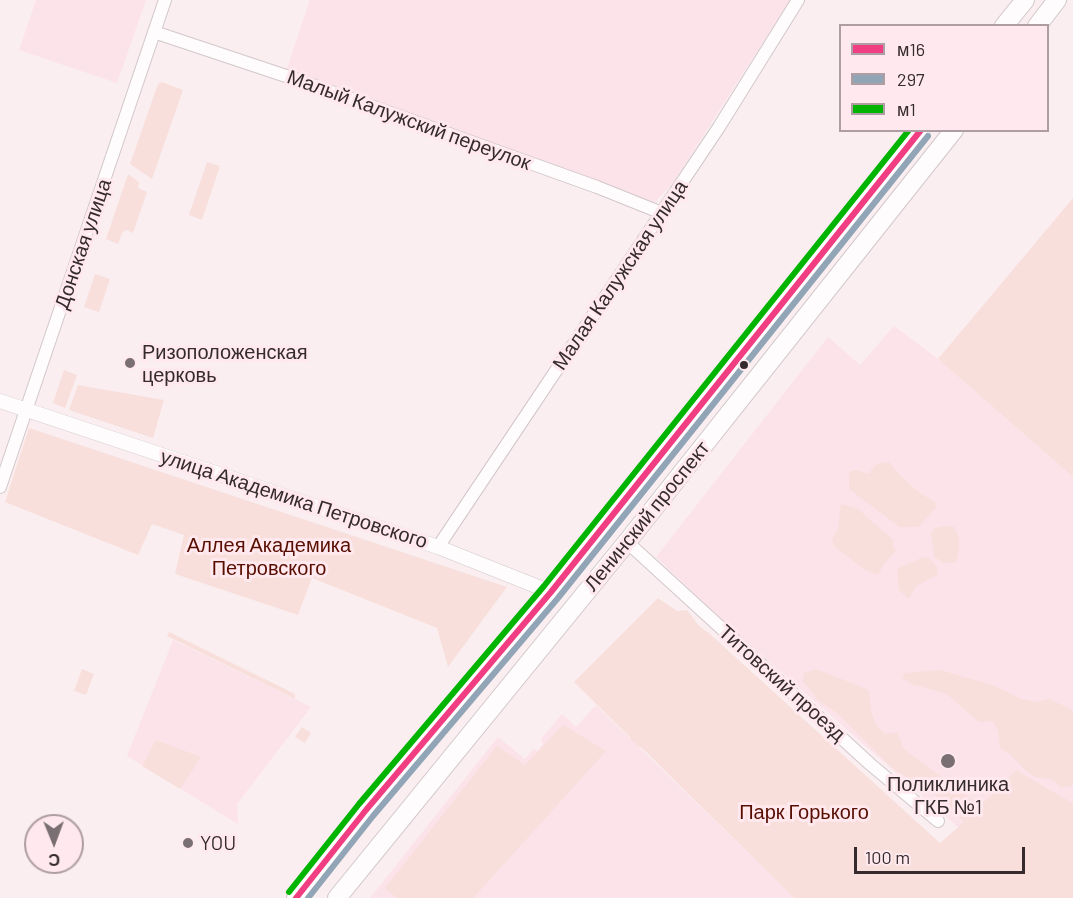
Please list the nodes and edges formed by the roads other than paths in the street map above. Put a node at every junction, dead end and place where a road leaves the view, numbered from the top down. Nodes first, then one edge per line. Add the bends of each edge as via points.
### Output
1 (165, 0) edge
2 (798, 0) edge
3 (1024, 0) edge
4 (1057, 0) edge
5 (1006, 24) edge
6 (1039, 24) edge
7 (154, 32) junction
8 (919, 132) edge
9 (952, 132) edge
10 (662, 213) junction
11 (0, 401) edge
12 (26, 410) junction
13 (0, 487) edge
14 (627, 542) junction
15 (438, 547) junction
16 (551, 592) junction
17 (938, 821) dead end
18 (296, 898) edge
19 (337, 898) edge

1 - 7 street, Донская улица
2 - 10 street, Малая Калужская улица
3 - 5 main road
4 - 6 main road
7 - 10 street, Малый Калужский переулок via 304,82
7 - 12 street, Донская улица
8 - 16 main road, Ленинский проспект
9 - 14 main road, Ленинский проспект
10 - 15 street, Малая Калужская улица
11 - 12 street, улица Академика Петровского
12 - 13 street, Донская улица
12 - 15 street, улица Академика Петровского
14 - 17 street, Титовский проезд
14 - 19 main road, Ленинский проспект
15 - 16 street, улица Академика Петровского
16 - 18 main road, Ленинский проспект

